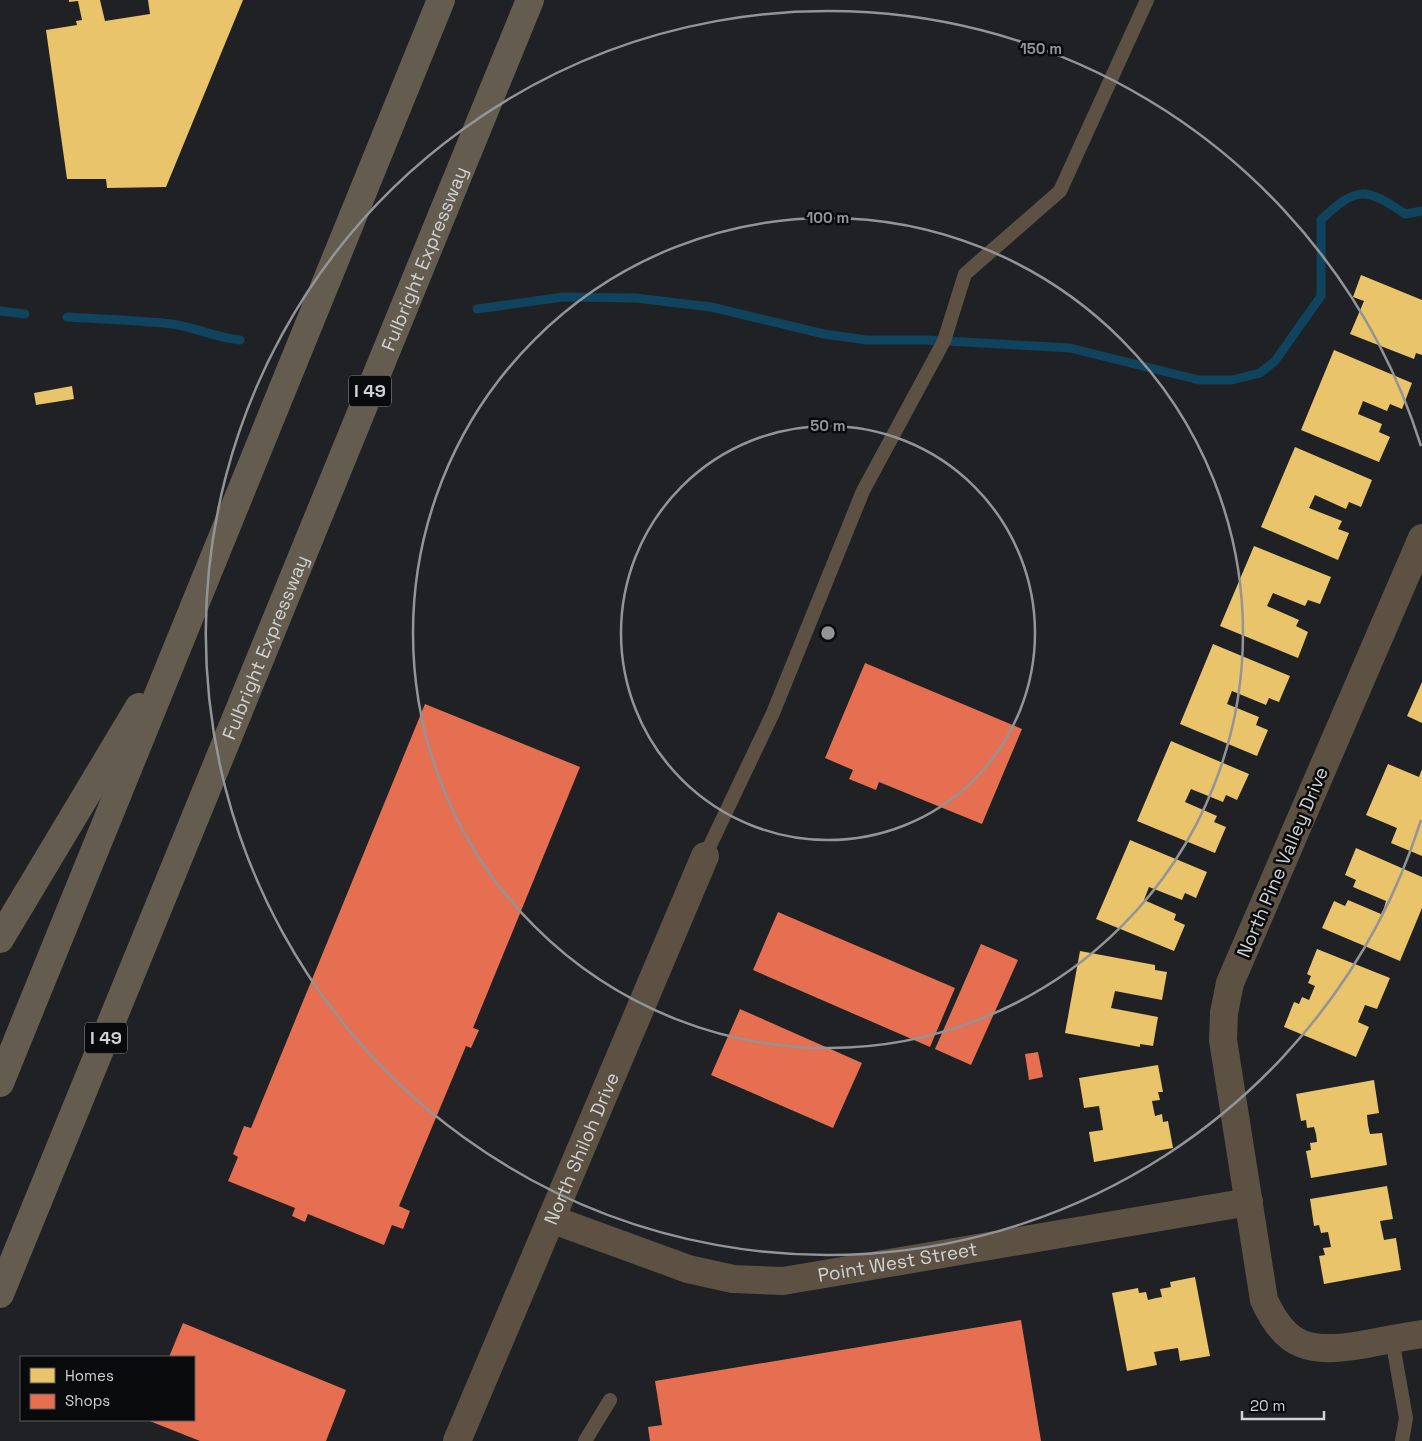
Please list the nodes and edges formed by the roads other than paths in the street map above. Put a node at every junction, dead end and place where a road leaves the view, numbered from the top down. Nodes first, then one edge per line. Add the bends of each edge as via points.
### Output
1 (441, 0) edge
2 (530, 0) edge
3 (1147, 0) edge
4 (1422, 538) edge
5 (184, 631) junction
6 (705, 856) joint
7 (0, 939) edge
8 (0, 1083) edge
9 (1248, 1202) junction
10 (551, 1219) junction
11 (0, 1294) edge
12 (1422, 1334) edge
13 (1392, 1339) junction
14 (610, 1400) dead end
15 (457, 1441) edge
16 (584, 1441) edge
17 (1402, 1441) edge

1 - 5 highway
2 - 11 highway, Fulbright Expressway / I 49
3 - 6 lane via 1060,191 965,274 944,341 863,491 773,713
4 - 9 street, North Pine Valley Drive via 1230,983 1224,1013 1224,1040
5 - 7 highway
5 - 8 highway
6 - 10 street, North Shiloh Drive
9 - 10 street, Point West Street via 783,1280 733,1279 688,1269
9 - 13 street, North Pine Valley Drive via 1264,1300 1272,1319 1288,1337 1308,1347 1331,1350
10 - 15 street, North Shiloh Drive
12 - 13 street, North Pine Valley Drive
13 - 17 lane via 1406,1418
14 - 16 lane

